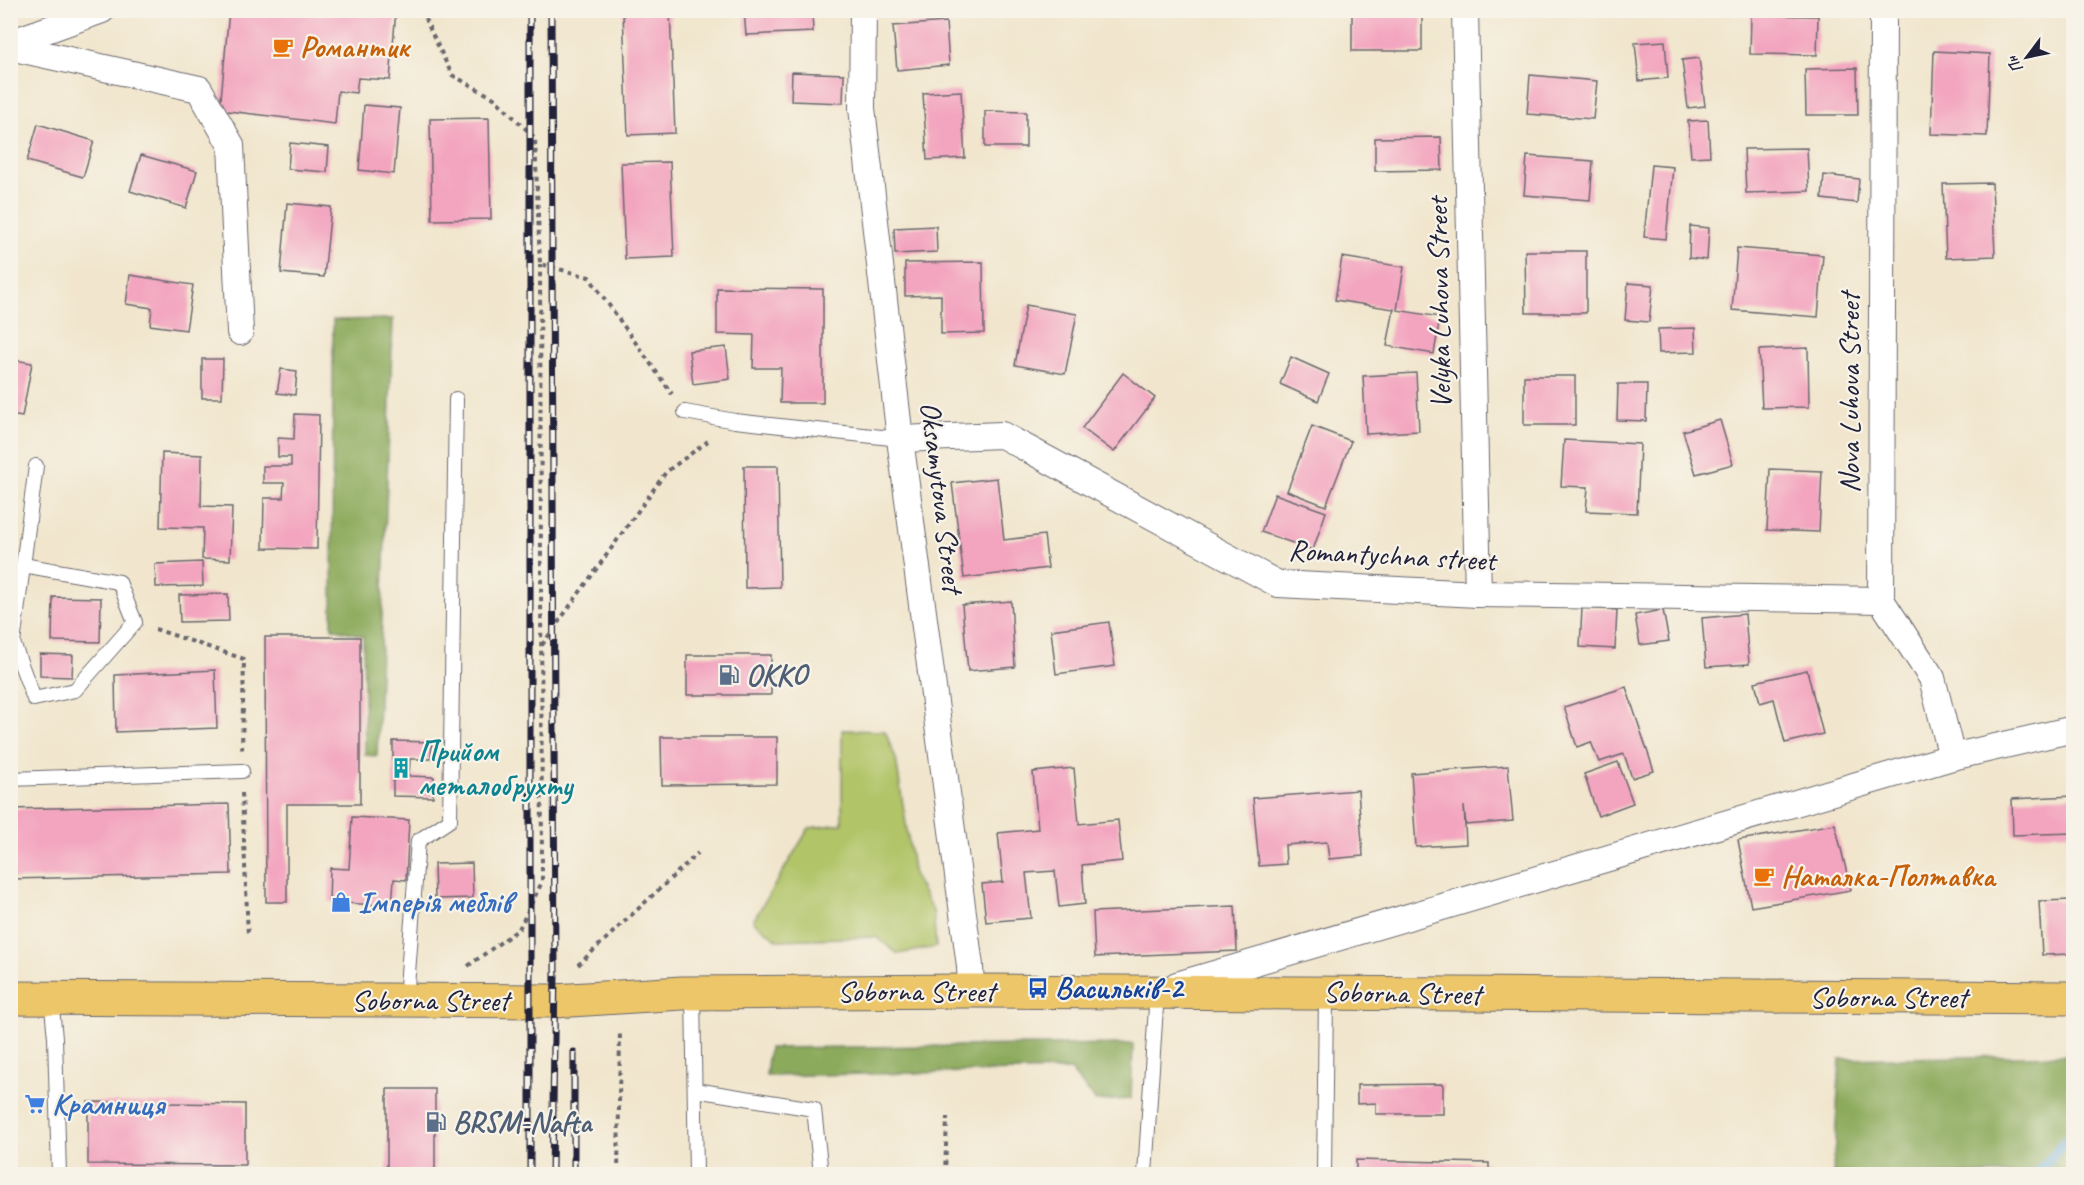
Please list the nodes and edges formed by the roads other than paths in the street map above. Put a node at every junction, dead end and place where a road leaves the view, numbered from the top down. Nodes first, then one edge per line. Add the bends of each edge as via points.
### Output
1 (102, 10) edge
2 (863, 10) edge
3 (1465, 10) edge
4 (1883, 10) edge
5 (10, 45) edge
6 (240, 332) dead end
7 (456, 399) dead end
8 (685, 412) road end
9 (900, 439) junction
10 (36, 466) dead end
11 (23, 565) junction
12 (1478, 594) junction
13 (1881, 600) junction
14 (12, 644) edge
15 (2073, 729) edge
16 (1952, 757) junction
17 (242, 771) dead end
18 (10, 779) edge
19 (971, 991) junction
20 (1156, 992) junction
21 (1326, 992) junction
22 (693, 993) junction
23 (10, 998) edge
24 (51, 998) junction
25 (2073, 998) edge
26 (406, 1000) junction
27 (695, 1090) junction
28 (59, 1174) edge
29 (696, 1174) edge
30 (821, 1174) edge
31 (1145, 1174) edge
32 (1324, 1174) edge

1 - 5 street
2 - 9 street, Oksamytova Street via 862,108
3 - 12 street, Velyka Luhova Street
4 - 13 street, Nova Luhova Street
5 - 6 street via 199,89 231,145
7 - 26 lane via 450,820 418,841
8 - 9 lane
9 - 12 street, Romantychna street via 1002,435 1278,584
9 - 19 street, Oksamytova Street
10 - 11 lane
11 - 14 lane
11 - 14 lane via 119,582 135,621 75,690 34,699
12 - 13 street, Romantychna street
13 - 16 street via 1932,678
15 - 16 street
16 - 20 street
17 - 18 lane
19 - 20 main road, Soborna Street
19 - 22 main road, Soborna Street
20 - 21 main road, Soborna Street
20 - 31 lane
21 - 25 main road, Soborna Street
21 - 32 lane
22 - 26 main road, Soborna Street via 555,1001
22 - 27 lane
23 - 24 main road, Soborna Street
24 - 26 main road, Soborna Street
24 - 28 lane
27 - 29 lane
27 - 30 lane via 814,1109

